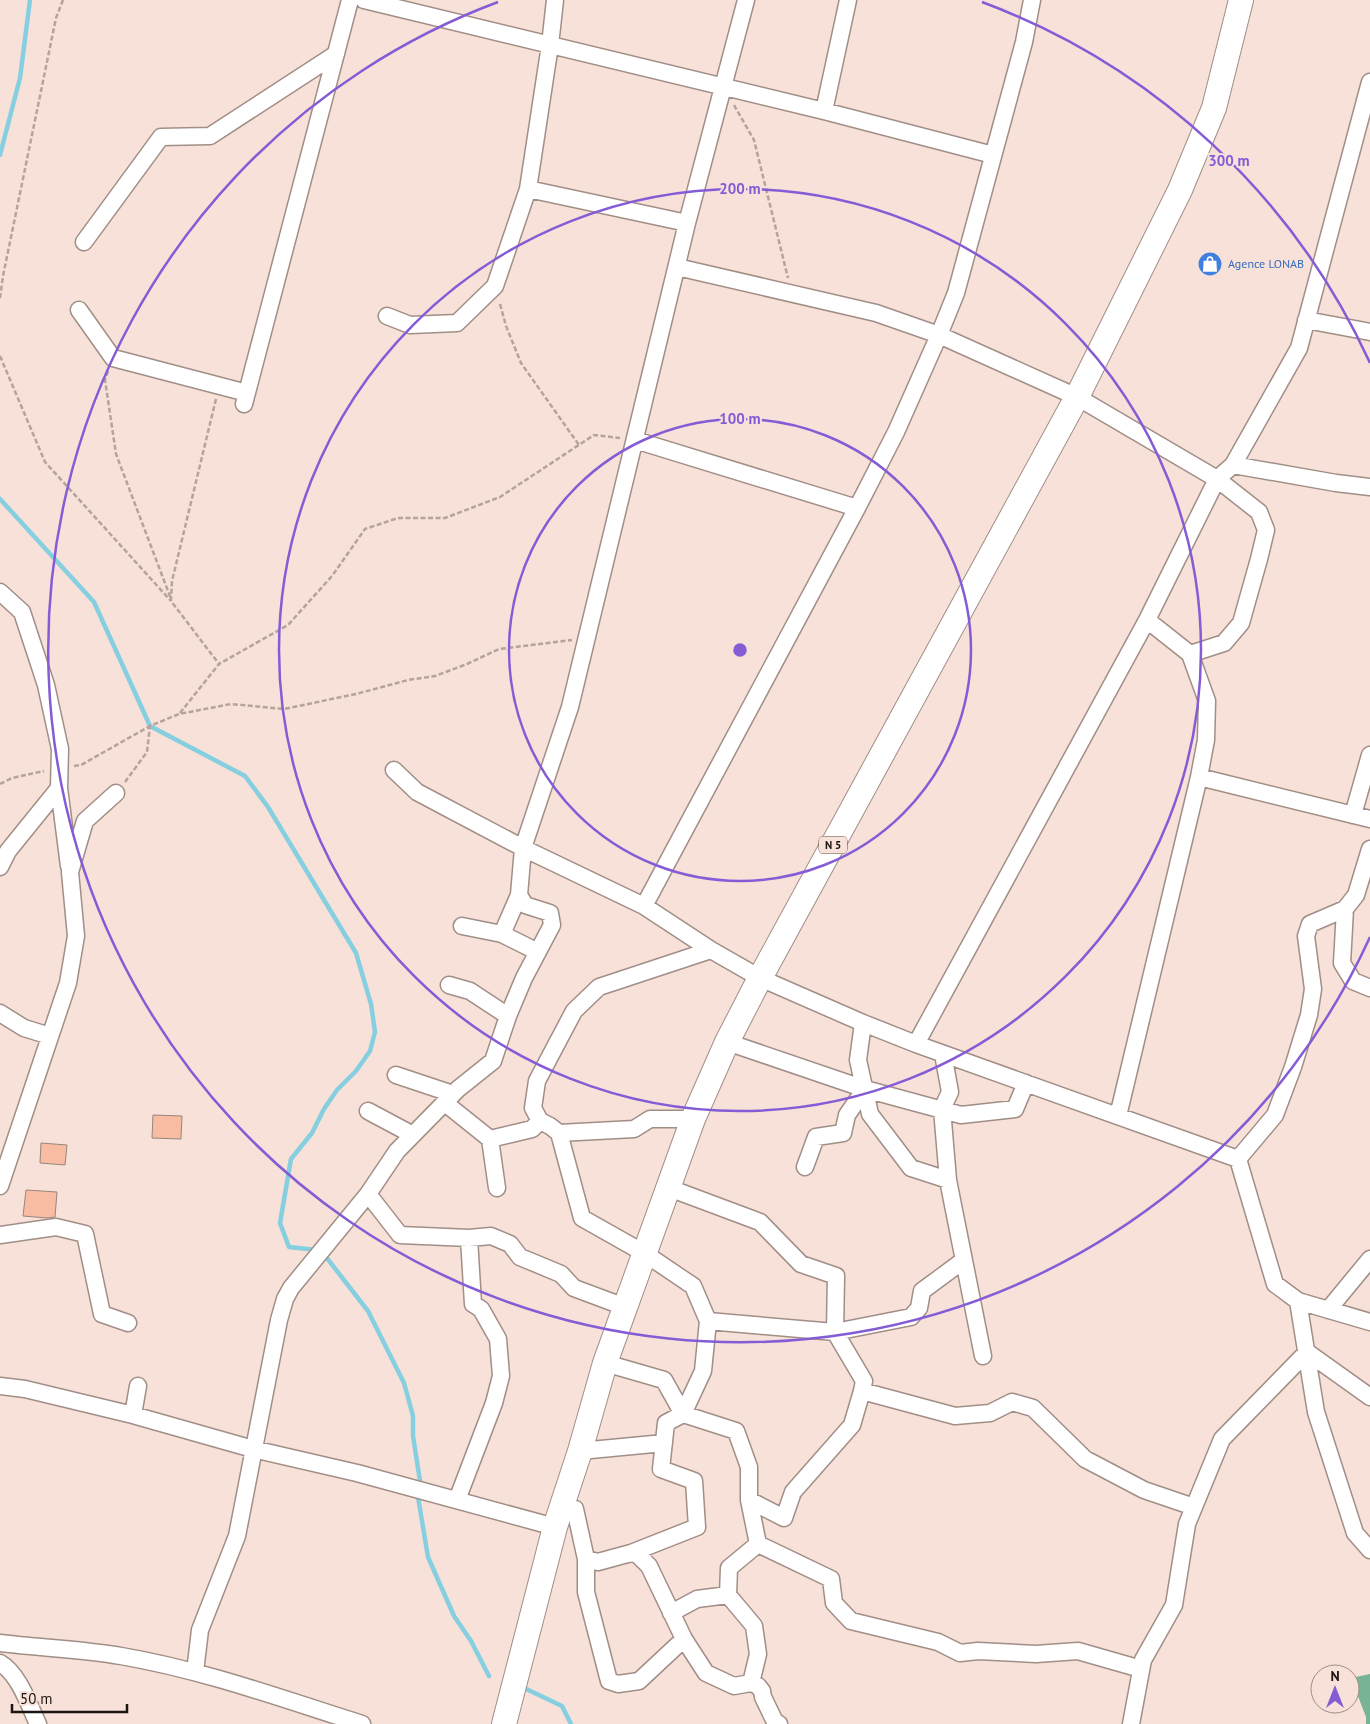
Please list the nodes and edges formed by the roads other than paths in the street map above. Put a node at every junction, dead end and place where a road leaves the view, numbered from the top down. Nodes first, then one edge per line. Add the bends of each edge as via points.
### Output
1 (350, 0) edge
2 (364, 0) edge
3 (555, 0) edge
4 (746, 0) edge
5 (848, 0) edge
6 (1032, 0) edge
7 (1241, 0) edge
8 (550, 45) junction
9 (336, 54) junction
10 (1370, 82) edge
11 (724, 86) junction
12 (824, 111) junction
13 (993, 155) junction
14 (528, 189) junction
15 (687, 223) junction
16 (84, 242) dead end
17 (677, 268) junction
18 (79, 310) dead end
19 (387, 316) dead end
20 (1306, 320) junction
21 (1370, 332) edge
22 (939, 335) junction
23 (1076, 397) junction
24 (635, 440) junction
25 (1233, 465) junction
26 (1217, 479) junction
27 (1370, 487) edge
28 (857, 508) junction
29 (0, 592) edge
30 (1147, 620) junction
31 (1190, 654) junction
32 (1370, 756) edge
33 (394, 770) dead end
34 (1199, 777) junction
35 (59, 788) junction
36 (116, 793) road end
37 (1353, 815) junction
38 (1370, 819) edge
39 (523, 848) junction
40 (1370, 849) edge
41 (0, 867) edge
42 (70, 872) junction
43 (518, 895) junction
44 (644, 906) junction
45 (1345, 909) junction
46 (462, 926) dead end
47 (502, 934) junction
48 (711, 950) junction
49 (538, 952) junction
50 (760, 978) junction
51 (450, 985) dead end
52 (1370, 988) edge
53 (0, 1013) edge
54 (508, 1016) junction
55 (863, 1023) junction
56 (50, 1036) junction
57 (727, 1042) junction
58 (916, 1044) junction
59 (944, 1054) junction
60 (396, 1074) dead end
61 (1026, 1083) junction
62 (865, 1089) junction
63 (449, 1098) junction
64 (942, 1110) junction
65 (368, 1111) dead end
66 (1118, 1116) junction
67 (693, 1119) junction
68 (540, 1122) junction
69 (559, 1134) junction
70 (413, 1135) junction
71 (490, 1139) junction
72 (1238, 1159) junction
73 (805, 1167) dead end
74 (2, 1168) edge
75 (948, 1180) junction
76 (0, 1186) edge
77 (497, 1188) dead end
78 (669, 1188) junction
79 (368, 1194) junction
80 (0, 1235) edge
81 (469, 1238) junction
82 (644, 1253) junction
83 (1370, 1259) edge
84 (964, 1260) junction
85 (1298, 1301) junction
86 (625, 1307) junction
87 (1328, 1310) junction
88 (708, 1320) junction
89 (1370, 1322) edge
90 (128, 1323) dead end
91 (835, 1332) junction
92 (1307, 1352) junction
93 (983, 1356) dead end
94 (605, 1363) junction
95 (0, 1386) edge
96 (138, 1386) dead end
97 (862, 1391) junction
98 (1370, 1397) edge
99 (683, 1414) junction
100 (133, 1415) junction
101 (664, 1443) junction
102 (253, 1449) junction
103 (580, 1451) junction
104 (457, 1500) junction
105 (749, 1500) junction
106 (1194, 1507) junction
107 (558, 1518) junction
108 (758, 1544) junction
109 (1370, 1550) edge
110 (631, 1553) junction
111 (586, 1559) junction
112 (728, 1595) junction
113 (671, 1612) junction
114 (684, 1638) junction
115 (0, 1643) edge
116 (0, 1663) edge
117 (1141, 1670) junction
118 (195, 1672) junction
119 (751, 1683) junction
120 (38, 1724) edge
121 (362, 1724) edge
122 (504, 1724) edge
123 (779, 1724) edge
124 (1131, 1724) edge

1 - 9 street
2 - 8 street
3 - 8 street
4 - 11 street
5 - 12 street
6 - 13 street
7 - 23 highway, N 5 via 1214,108 1180,190
8 - 11 street
8 - 14 street
9 - 16 street via 210,136 161,137
9 - 18 street via 245,398 220,386 113,358
10 - 20 street
11 - 12 street
11 - 15 street
12 - 13 street
13 - 22 street via 956,293
14 - 15 street
14 - 19 street via 495,286 457,323 410,325
15 - 17 street
17 - 22 street via 876,313
17 - 24 street
20 - 21 street
20 - 25 street via 1298,348
22 - 23 street
22 - 28 street via 896,432
23 - 26 street
23 - 50 highway, N 5
24 - 28 street
24 - 39 street via 570,707
25 - 26 street
25 - 27 street
26 - 30 street
26 - 31 street via 1259,512 1266,530 1241,623 1224,643
28 - 44 street
29 - 35 street via 22,612 46,684 60,749
30 - 31 street
30 - 58 street
31 - 34 street via 1207,701 1206,740
32 - 37 street
33 - 39 street via 417,792
34 - 37 street
34 - 66 street
35 - 41 street via 8,851
35 - 42 street
36 - 42 street via 85,821
37 - 38 street
39 - 43 street
39 - 44 street
40 - 45 street via 1356,895
42 - 56 street via 76,936 68,983
43 - 47 street
43 - 49 street via 525,904 550,913 552,925
44 - 48 street
45 - 52 street via 1342,963 1353,981
45 - 72 street via 1310,924 1306,936 1313,989 1309,1015 1275,1115
46 - 47 street
47 - 49 street
48 - 50 street
48 - 68 street via 599,987 574,1011 538,1081 533,1108
49 - 54 street
50 - 55 street
50 - 57 highway, N 5
51 - 54 street via 470,991
53 - 56 street via 24,1028
54 - 63 street via 493,1061
55 - 58 street
55 - 62 street via 858,1060
56 - 74 street
57 - 62 street
57 - 67 highway, N 5
58 - 59 street
59 - 61 street
59 - 64 street via 950,1092
60 - 63 street
61 - 64 street via 1015,1110 961,1115
61 - 66 street
62 - 64 street
62 - 73 street via 847,1115 843,1133 816,1137
62 - 75 street via 870,1114 911,1168
63 - 70 street
63 - 71 street
64 - 75 street
65 - 70 street
66 - 72 street
67 - 69 street via 650,1119 634,1129
67 - 78 highway, N 5
68 - 69 street
68 - 71 street via 532,1129
69 - 82 street via 582,1218
70 - 79 street via 397,1151
71 - 77 street
72 - 85 street via 1275,1284
74 - 76 street
75 - 84 street
78 - 82 highway, N 5
78 - 91 street via 760,1222 801,1264 836,1276
79 - 81 street via 400,1235
79 - 102 street via 285,1299
80 - 90 street via 56,1227 85,1234 102,1314
81 - 86 street via 491,1236 510,1244 520,1257 561,1274 574,1288
81 - 104 street via 473,1304 481,1309 498,1339 501,1376 494,1404
82 - 86 highway, N 5
82 - 88 street via 693,1286
83 - 87 street
84 - 91 street via 922,1291 919,1308 911,1318
84 - 93 street
85 - 87 street
85 - 92 street
86 - 94 highway, N 5
87 - 89 street
88 - 91 street
88 - 99 street via 703,1371
91 - 97 street via 864,1380
92 - 98 street
92 - 106 street via 1222,1439
92 - 109 street via 1316,1412 1354,1533
94 - 99 street via 664,1380
94 - 103 highway, N 5
95 - 100 street
96 - 100 street
97 - 105 street via 852,1425 793,1492 784,1518
97 - 106 street via 955,1416 990,1414 1012,1402 1033,1408 1085,1459 1144,1490
99 - 101 street via 666,1423
99 - 105 street via 736,1431 749,1467
100 - 102 street
101 - 103 street
101 - 110 street via 662,1469 694,1481 697,1527
102 - 104 street
102 - 118 street via 236,1536 200,1630
103 - 107 highway, N 5
104 - 107 street
105 - 108 street
106 - 117 street via 1187,1524 1174,1605 1143,1660
107 - 111 street via 575,1509
107 - 122 highway, N 5
108 - 112 street via 730,1568
108 - 117 street via 831,1579 834,1603 851,1622 938,1642 960,1653 978,1650 1036,1654 1078,1651
110 - 111 street via 598,1562
110 - 113 street via 637,1554 649,1566
111 - 114 street via 586,1592 609,1681 618,1684 639,1681
112 - 113 street via 697,1599
112 - 119 street via 754,1626 758,1654
113 - 114 street
114 - 119 street via 706,1672 734,1686
115 - 118 street via 122,1656
116 - 120 street via 19,1683
117 - 124 street
118 - 121 street
119 - 123 street via 762,1691 762,1697

